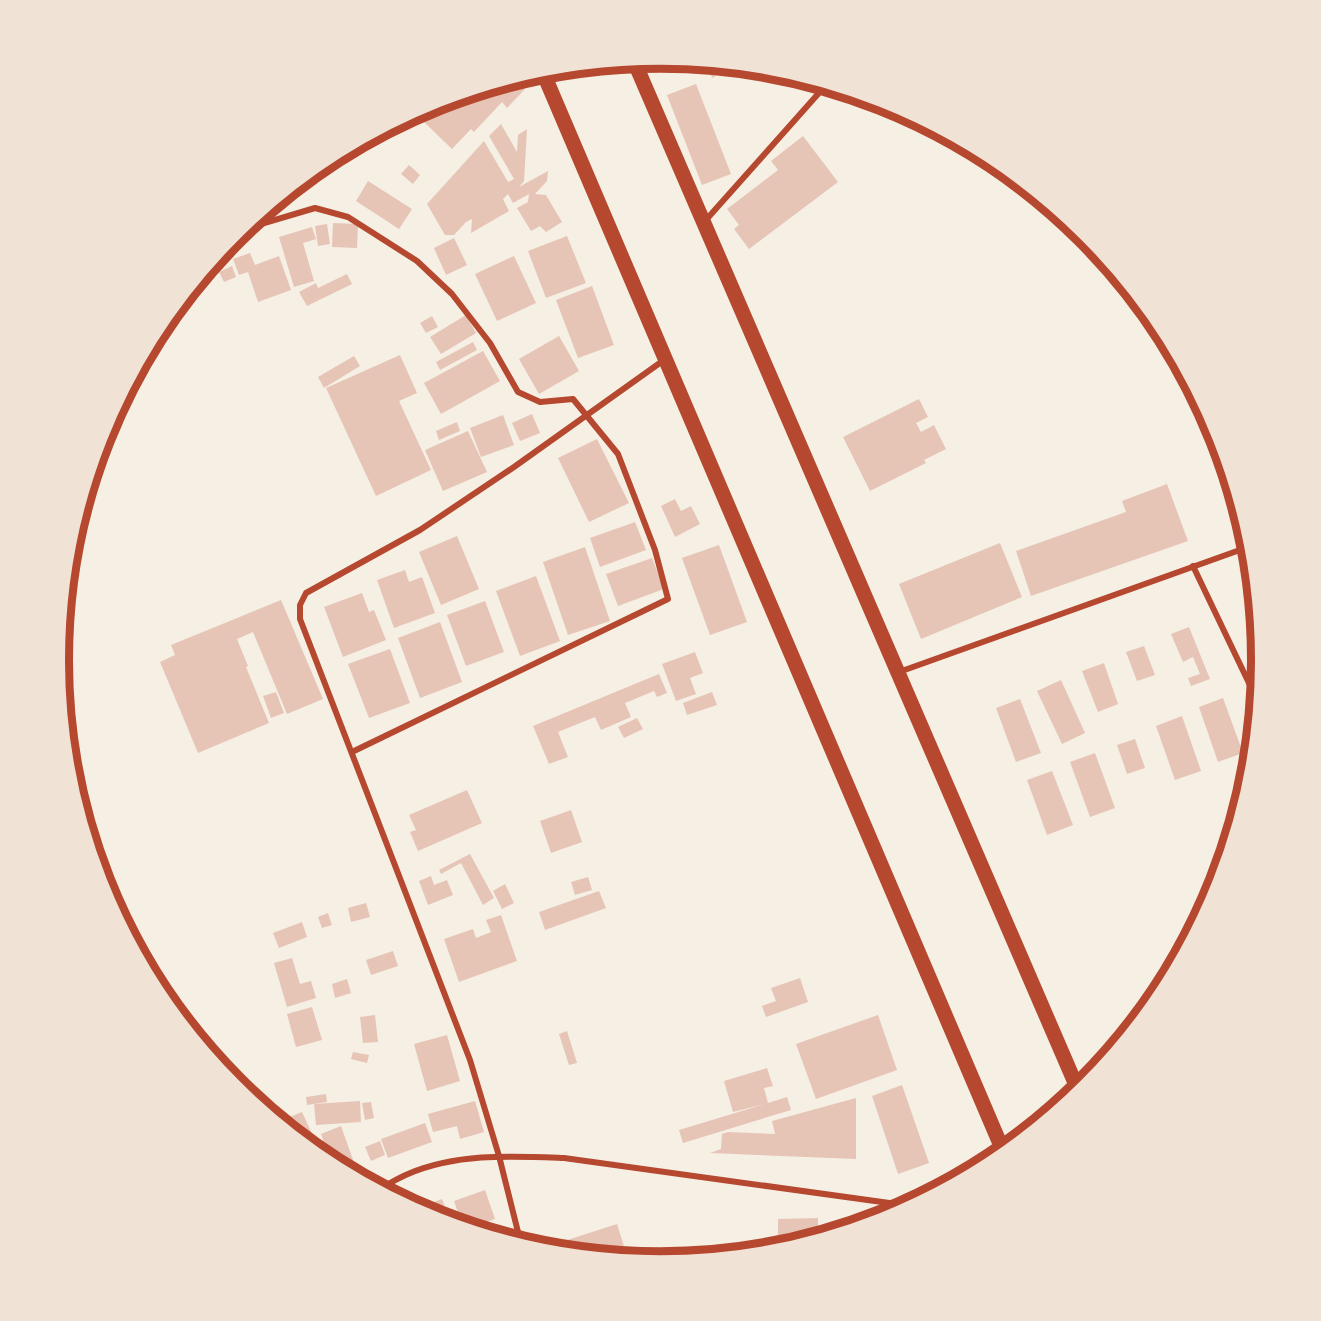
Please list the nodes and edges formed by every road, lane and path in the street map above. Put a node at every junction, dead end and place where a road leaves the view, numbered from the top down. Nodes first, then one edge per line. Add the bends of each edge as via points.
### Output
1 (638, 70) edge
2 (546, 80) edge
3 (821, 91) edge
4 (704, 222) junction
5 (261, 224) edge
6 (664, 360) junction
7 (586, 416) junction
8 (1242, 549) edge
9 (1193, 566) junction
10 (898, 672) junction
11 (1251, 688) edge
12 (352, 752) junction
13 (1075, 1083) edge
14 (1000, 1144) edge
15 (499, 1156) junction
16 (387, 1185) edge
17 (894, 1204) edge
18 (519, 1235) edge

1 - 4 main road
2 - 6 main road
3 - 4 street
4 - 10 main road
5 - 7 street via 315,208 348,217 417,261 452,294 490,343 518,392 540,402 573,399
6 - 7 street
6 - 14 main road
7 - 12 street via 420,530 306,593 300,605 300,619
7 - 12 street via 618,454 655,550 668,599
8 - 9 street
9 - 10 street
9 - 11 street
10 - 13 main road
12 - 15 street via 471,1060
15 - 16 street via 458,1159
15 - 17 street via 564,1158
15 - 18 street

